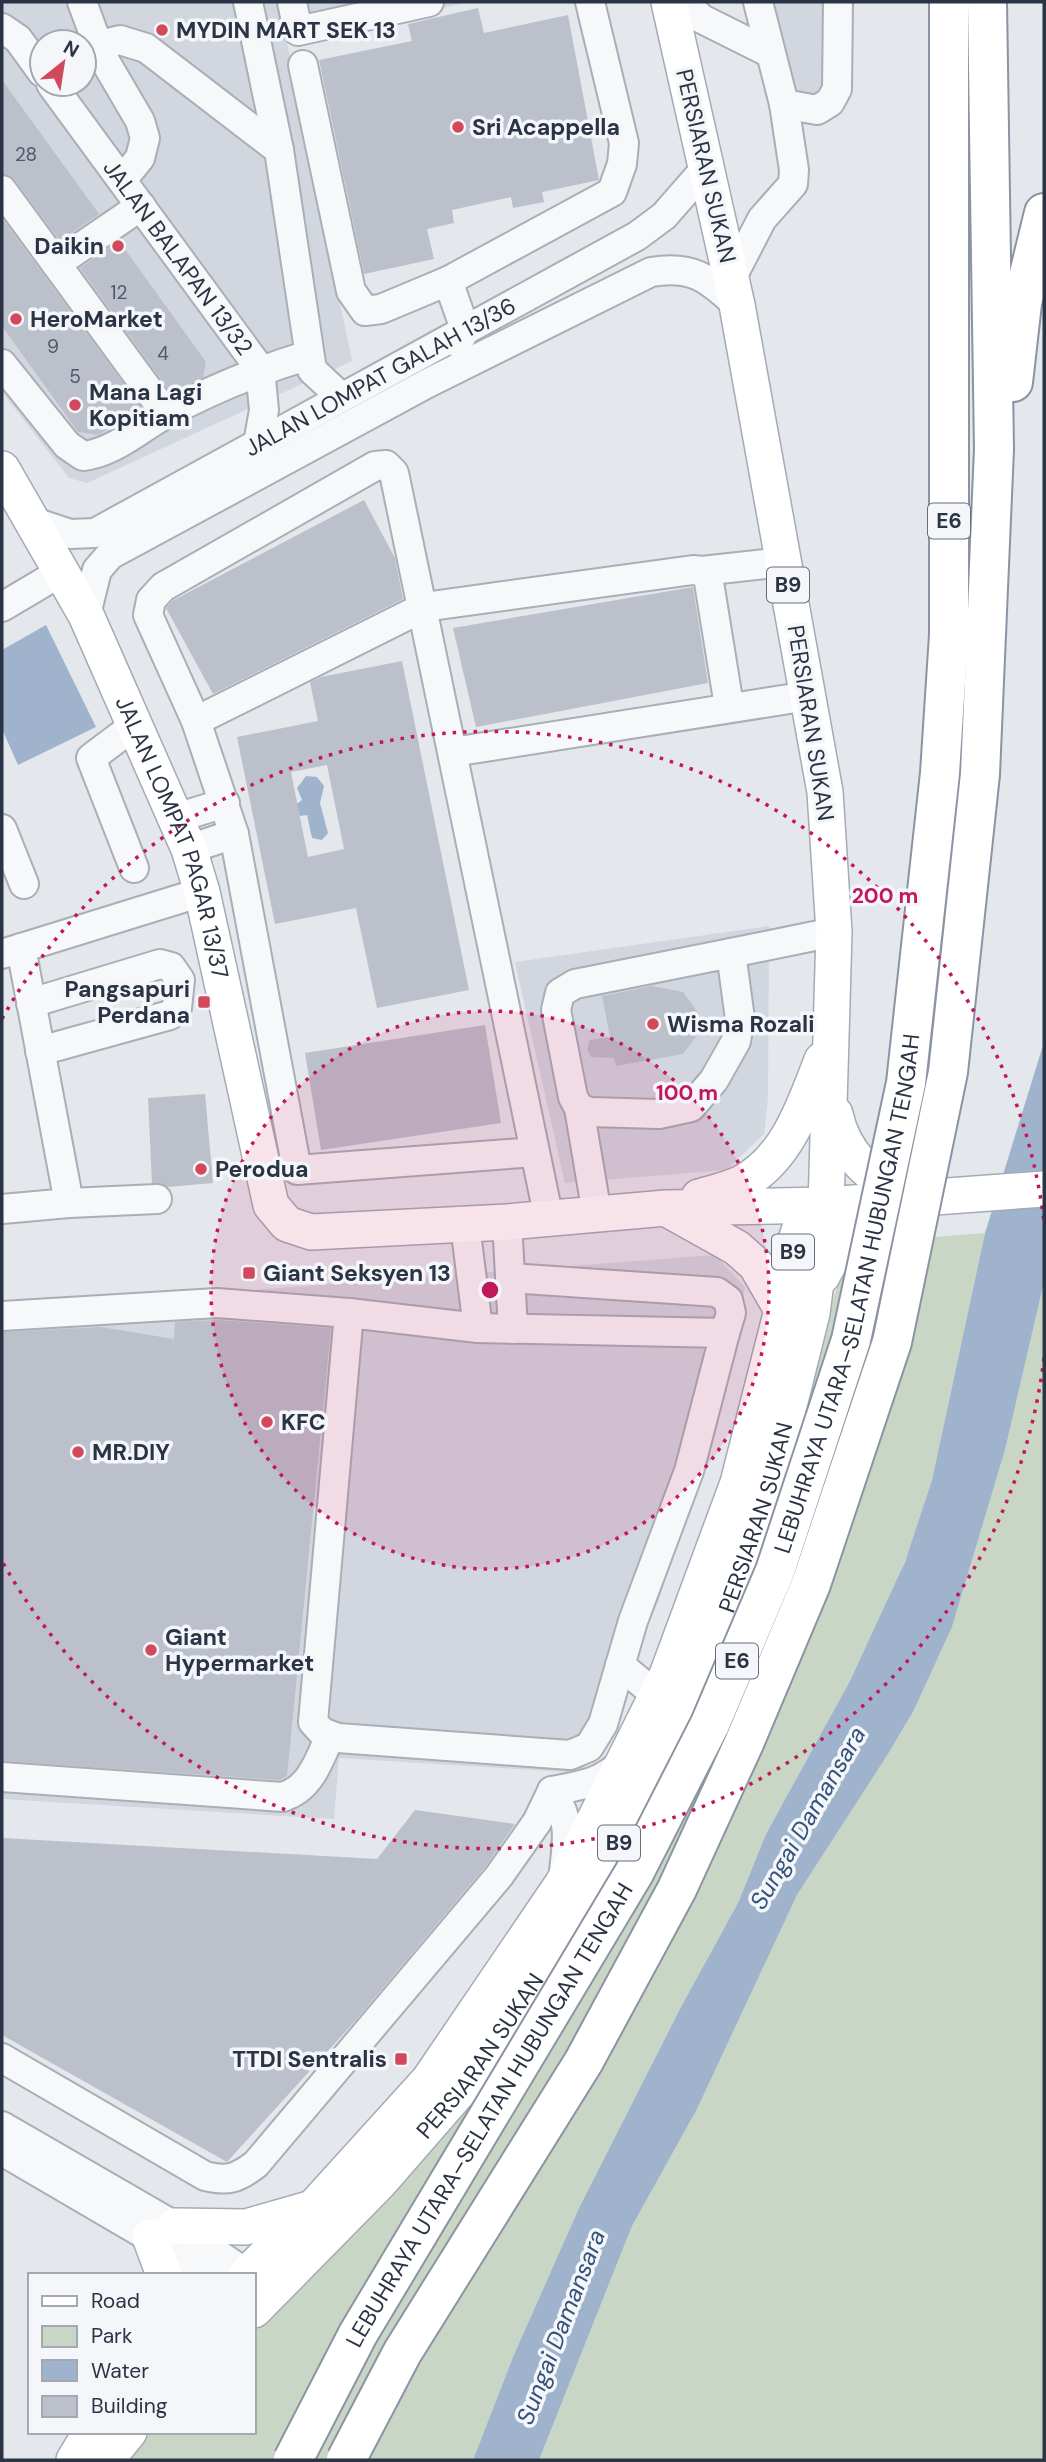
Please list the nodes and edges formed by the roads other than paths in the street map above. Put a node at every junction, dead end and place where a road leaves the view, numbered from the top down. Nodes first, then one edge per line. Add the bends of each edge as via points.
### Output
1 (82, 2) edge
2 (248, 2) edge
3 (292, 2) edge
4 (429, 2) edge
5 (590, 2) edge
6 (669, 2) edge
7 (683, 2) edge
8 (758, 2) edge
9 (838, 2) edge
10 (949, 2) edge
11 (987, 2) edge
12 (2, 28) edge
13 (99, 45) junction
14 (28, 53) edge
15 (770, 53) junction
16 (303, 65) dead end
17 (61, 98) edge
18 (784, 104) junction
19 (279, 150) junction
20 (705, 169) junction
21 (122, 180) junction
22 (2, 190) edge
23 (141, 206) junction
24 (334, 207) junction
25 (1044, 213) edge
26 (288, 215) junction
27 (56, 264) junction
28 (448, 281) junction
29 (734, 292) junction
30 (465, 329) junction
31 (309, 355) junction
32 (2, 364) edge
33 (260, 369) junction
34 (426, 384) junction
35 (341, 397) junction
36 (166, 414) junction
37 (258, 444) junction
38 (2, 470) edge
39 (993, 497) junction
40 (34, 522) junction
41 (784, 562) junction
42 (702, 571) junction
43 (61, 572) junction
44 (2, 607) edge
45 (424, 607) junction
46 (86, 615) junction
47 (808, 696) junction
48 (729, 706) junction
49 (196, 721) junction
50 (135, 725) junction
51 (453, 752) junction
52 (225, 803) junction
53 (176, 818) junction
54 (2, 829) edge
55 (233, 834) junction
56 (189, 849) junction
57 (134, 868) dead end
58 (24, 884) dead end
59 (202, 892) junction
60 (834, 932) junction
61 (11, 951) edge
62 (731, 953) junction
63 (32, 1003) junction
64 (831, 1037) junction
65 (40, 1051) junction
66 (830, 1090) junction
67 (579, 1108) junction
68 (535, 1152) junction
69 (1044, 1189) edge
70 (157, 1199) dead end
71 (900, 1200) junction
72 (69, 1203) junction
73 (826, 1205) junction
74 (666, 1208) junction
75 (2, 1209) edge
76 (597, 1214) junction
77 (549, 1219) junction
78 (508, 1222) junction
79 (465, 1225) junction
80 (510, 1278) junction
81 (815, 1289) junction
82 (782, 1310) junction
83 (348, 1313) junction
84 (2, 1317) edge
85 (478, 1328) junction
86 (513, 1329) junction
87 (725, 1333) junction
88 (620, 1665) junction
89 (656, 1695) junction
90 (330, 1736) junction
91 (624, 1761) junction
92 (2, 1777) edge
93 (552, 1791) junction
94 (563, 1883) junction
95 (2, 2058) edge
96 (2, 2126) edge
97 (2, 2151) edge
98 (313, 2208) junction
99 (163, 2231) junction
100 (164, 2273) edge
101 (227, 2273) edge
102 (256, 2280) edge
103 (256, 2283) edge
104 (90, 2434) edge
105 (127, 2434) edge
106 (74, 2460) edge
107 (106, 2460) edge
108 (293, 2460) edge
109 (346, 2460) edge

1 - 13 street
2 - 19 street
3 - 4 street via 299,31
5 - 28 street via 624,143 612,192
6 - 20 main road, PERSIARAN SUKAN / B9
7 - 15 street via 702,19
8 - 15 street
9 - 18 street via 837,89 830,102 817,110
10 - 108 highway, LEBUHRAYA UTARA–SELATAN HUBUNGAN TENGAH / E6, bridge via 949,635 940,773 906,1083 851,1340 775,1571 710,1724 634,1872 358,2334
11 - 39 highway
12 - 14 street
13 - 19 street via 121,40 146,48
13 - 21 street via 145,138 140,158
15 - 18 street
16 - 24 street
17 - 21 street, JALAN BALAPAN 13/32
18 - 29 street via 793,184 762,219
19 - 26 street
20 - 29 main road, PERSIARAN SUKAN / B9
20 - 30 street, JALAN LOMPAT GALAH 13/36 via 664,216 637,236
21 - 23 street, JALAN BALAPAN 13/32
22 - 27 street
23 - 27 street
23 - 33 street, JALAN BALAPAN 13/32
24 - 26 street
24 - 28 street via 351,291 365,311 381,309
25 - 39 highway via 1023,303
26 - 31 street
27 - 36 street
28 - 30 street
29 - 34 street, JALAN LOMPAT GALAH 13/36 via 675,268 651,272
29 - 41 main road, PERSIARAN SUKAN / B9
30 - 34 street
30 - 35 street, JALAN LOMPAT GALAH 13/36
31 - 33 street
31 - 35 street via 312,370
32 - 36 street via 67,444 83,456 98,454
33 - 36 street
33 - 37 street, JALAN BALAPAN 13/32 via 264,410
34 - 46 street, JALAN LOMPAT GALAH 13/36 via 110,555 97,570
35 - 37 street, JALAN LOMPAT GALAH 13/36
37 - 40 street, JALAN LOMPAT GALAH 13/36 via 96,533 70,534
38 - 40 main road, JALAN LOMPAT PAGAR 13/37
39 - 109 highway, LEBUHRAYA UTARA–SELATAN HUBUNGAN TENGAH / E6, bridge via 980,774 948,1072 892,1342 811,1584 677,1889 584,2061 402,2353
40 - 43 main road, JALAN LOMPAT PAGAR 13/37
41 - 42 street
41 - 47 main road, PERSIARAN SUKAN / B9
42 - 45 street
42 - 48 street via 708,576
43 - 44 street
43 - 46 main road, JALAN LOMPAT PAGAR 13/37
45 - 49 street
45 - 49 street via 394,473 386,466 375,466 163,587 151,600 148,615
45 - 51 street
46 - 50 main road, JALAN LOMPAT PAGAR 13/37
47 - 48 street
47 - 60 main road, PERSIARAN SUKAN / B9 via 825,792
48 - 51 street
49 - 52 street
50 - 53 main road, JALAN LOMPAT PAGAR 13/37
50 - 57 street via 91,758
51 - 68 street
52 - 53 street
52 - 55 street
53 - 56 main road, JALAN LOMPAT PAGAR 13/37
54 - 58 street
55 - 56 street
55 - 68 street via 297,1170
56 - 59 main road, JALAN LOMPAT PAGAR 13/37
59 - 61 street
59 - 79 main road, JALAN LOMPAT PAGAR 13/37 via 271,1205 287,1224 311,1232
60 - 62 street
60 - 64 main road, PERSIARAN SUKAN / B9
61 - 63 street
62 - 67 street via 740,1019 736,1041 714,1080 691,1107 659,1114
62 - 67 street via 575,984 560,993 556,1010
63 - 65 street
63 - 65 street via 160,964 177,974 181,987 177,1008 170,1015
64 - 66 main road, PERSIARAN SUKAN / B9
64 - 74 main road via 799,1118 774,1157 741,1183
65 - 72 street
66 - 71 main road via 848,1152
66 - 73 main road, PERSIARAN SUKAN / B9
67 - 76 street
68 - 77 street
69 - 71 main road, B9
70 - 72 street
71 - 73 main road, B9
71 - 81 main road via 859,1222 837,1246
72 - 75 street
73 - 74 main road
73 - 81 main road, PERSIARAN SUKAN / B9
73 - 82 main road, PERSIARAN SUKAN / B9 via 802,1225
74 - 76 main road
74 - 82 main road via 737,1248 756,1265
76 - 77 main road
77 - 78 main road
78 - 79 main road
78 - 80 street
79 - 85 street
80 - 86 street
80 - 87 street via 717,1292 728,1300 731,1313
81 - 103 main road, PERSIARAN SUKAN / B9 via 768,1490 706,1668 600,1882 467,2082 379,2183
82 - 89 main road, PERSIARAN SUKAN / B9 via 738,1483
83 - 84 street via 217,1303
83 - 85 street
83 - 90 street via 312,1716 317,1727
85 - 86 street
86 - 87 street
87 - 88 street via 689,1471
88 - 89 street
88 - 90 street via 603,1724 589,1746 570,1755
89 - 91 main road, PERSIARAN SUKAN / B9
90 - 92 street via 312,1775 283,1797
91 - 93 street via 592,1783
91 - 94 main road, PERSIARAN SUKAN / B9
93 - 94 street via 566,1813
93 - 95 street via 537,1822 499,1876 265,2153 237,2178 205,2176
94 - 98 main road, PERSIARAN SUKAN / B9 via 429,2080
96 - 99 street
97 - 99 street
98 - 99 main road via 246,2227
98 - 102 main road, PERSIARAN SUKAN / B9
99 - 100 main road
99 - 101 street
104 - 106 main road
105 - 107 main road

